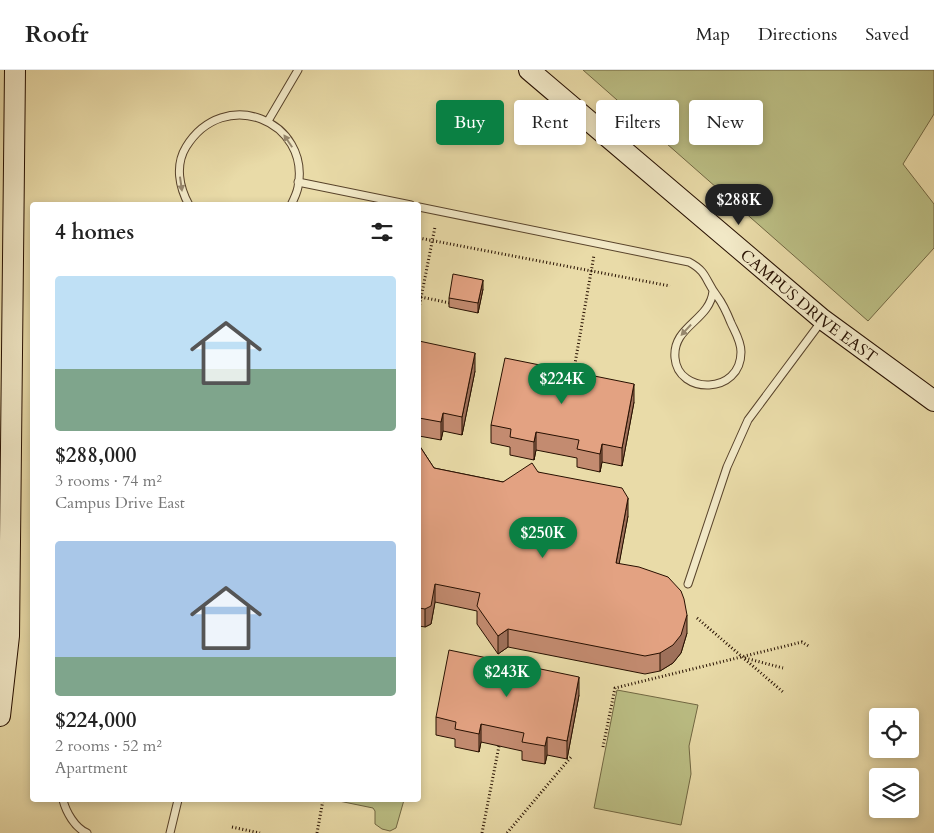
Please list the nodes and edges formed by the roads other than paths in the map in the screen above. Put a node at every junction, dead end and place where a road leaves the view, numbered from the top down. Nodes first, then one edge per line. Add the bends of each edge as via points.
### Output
1 (15, 70) edge
2 (298, 70) edge
3 (529, 70) edge
4 (268, 122) junction
5 (298, 182) junction
6 (187, 202) edge
7 (292, 202) edge
8 (396, 202) edge
9 (421, 206) edge
10 (713, 291) junction
11 (822, 319) junction
12 (934, 402) edge
13 (688, 584) dead end
14 (0, 716) edge
15 (64, 802) edge
16 (178, 802) edge
17 (87, 833) edge
18 (170, 833) edge

1 - 14 street via 9,636
2 - 4 lane
3 - 11 street, CAMPUS DRIVE EAST
5 -> 4 lane via 299,168 294,150 283,134
4 -> 6 lane via 249,115 228,115 209,122 194,135 183,152 179,172
5 - 7 lane
5 - 8 lane
9 - 10 lane via 689,262 699,267
10 -> 10 lane via 705,312 682,332 675,358 682,374 704,385 725,381 738,364 741,352 734,329
11 - 12 street, CAMPUS DRIVE EAST
11 - 13 lane via 748,420 727,466
15 - 17 lane via 73,820
16 - 18 lane

